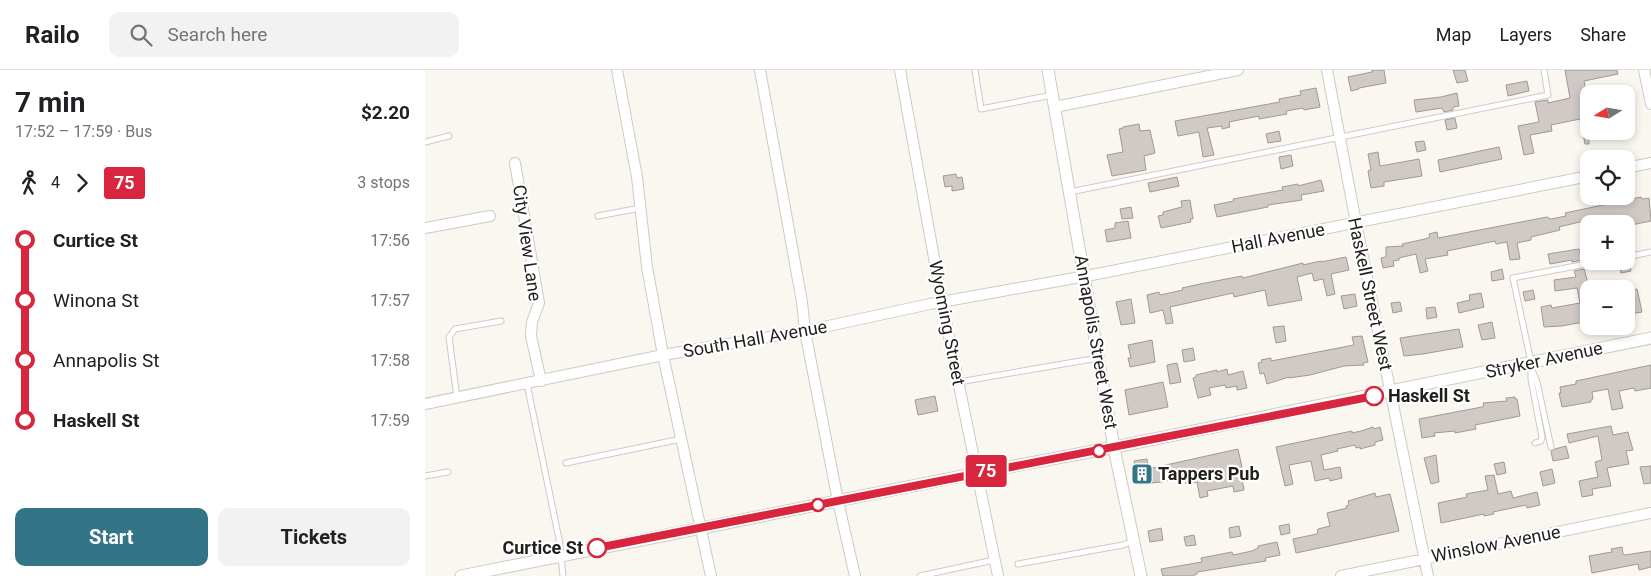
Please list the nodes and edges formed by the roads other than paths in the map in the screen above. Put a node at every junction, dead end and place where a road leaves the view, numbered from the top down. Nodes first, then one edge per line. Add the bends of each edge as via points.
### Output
1 (617, 70) edge
2 (761, 70) edge
3 (900, 70) edge
4 (975, 70) edge
5 (1048, 70) edge
6 (1238, 70) edge
7 (1327, 70) edge
8 (1544, 70) edge
9 (1644, 70) edge
10 (1053, 95) junction
11 (1651, 104) edge
12 (1055, 107) junction
13 (449, 136) dead end
14 (1339, 136) junction
15 (425, 142) edge
16 (515, 162) dead end
17 (1651, 163) edge
18 (1635, 166) edge
19 (1580, 178) edge
20 (1070, 192) junction
21 (640, 208) junction
22 (490, 216) dead end
23 (598, 216) dead end
24 (1356, 223) junction
25 (425, 228) edge
26 (1651, 252) edge
27 (1635, 255) edge
28 (1580, 265) edge
29 (1085, 277) junction
30 (942, 302) junction
31 (501, 321) dead end
32 (805, 331) junction
33 (1651, 338) edge
34 (663, 355) junction
35 (1099, 358) junction
36 (1532, 366) junction
37 (541, 381) junction
38 (958, 382) junction
39 (527, 384) junction
40 (1391, 392) junction
41 (457, 398) junction
42 (425, 404) edge
43 (681, 440) junction
44 (1535, 443) dead end
45 (1551, 447) dead end
46 (1114, 448) junction
47 (566, 463) dead end
48 (448, 472) dead end
49 (977, 473) junction
50 (425, 476) edge
51 (838, 501) junction
52 (1651, 513) edge
53 (700, 528) junction
54 (1134, 540) junction
55 (561, 555) junction
56 (1424, 559) junction
57 (994, 560) junction
58 (1018, 564) dead end
59 (461, 576) edge
60 (563, 576) edge
61 (711, 576) edge
62 (855, 576) edge
63 (920, 576) edge
64 (998, 576) edge
65 (1141, 576) edge
66 (1341, 576) edge
67 (1428, 576) edge

1 - 21 street
2 - 32 street
3 - 30 street, Wyoming Street
4 - 10 lane via 981,109
5 - 10 street, Annapolis Street West
6 - 12 street
7 - 14 street, Haskell Street West
8 - 14 lane via 1549,95
9 - 11 street
10 - 12 street, Annapolis Street West
12 - 20 street, Annapolis Street West
13 - 15 lane
14 - 20 lane
14 - 24 street, Haskell Street West
16 - 37 street, City View Lane via 539,303 531,336
17 - 18 street
19 - 24 street, Hall Avenue
20 - 29 street, Annapolis Street West
21 - 23 lane
21 - 34 street
22 - 25 street
24 - 29 street, Hall Avenue
24 - 40 street, Haskell Street West
26 - 27 lane
28 - 36 lane via 1513,278
29 - 30 street, South Hall Avenue
29 - 35 street, Annapolis Street West
30 - 32 street, South Hall Avenue
30 - 38 street, Wyoming Street
31 - 41 lane via 451,332
32 - 34 street, South Hall Avenue
32 - 51 street
33 - 36 street, Stryker Avenue
34 - 37 street, South Hall Avenue
34 - 43 street
35 - 38 lane
35 - 46 street, Annapolis Street West
36 - 40 street, Stryker Avenue
36 - 44 lane via 1531,379 1542,436 1541,441
36 - 45 lane
37 - 39 street, South Hall Avenue
38 - 49 street, Wyoming Street
39 - 41 street, South Hall Avenue
39 - 55 lane
40 - 46 street, Stryker Avenue
40 - 56 street, Haskell Street West
41 - 42 street, South Hall Avenue
43 - 47 lane
43 - 53 street
46 - 49 street, Stryker Avenue
46 - 54 street, Annapolis Street West
48 - 50 lane
49 - 51 street, Stryker Avenue
49 - 57 street, Wyoming Street
51 - 53 street, Stryker Avenue
51 - 62 street
52 - 56 street, Winslow Avenue
53 - 55 street, Stryker Avenue
53 - 61 street
54 - 58 lane via 1123,545
54 - 65 street, Annapolis Street West
55 - 59 street, Stryker Avenue
55 - 60 lane
56 - 66 street, Winslow Avenue
56 - 67 street, Haskell Street West
57 - 63 lane
57 - 64 street, Wyoming Street

